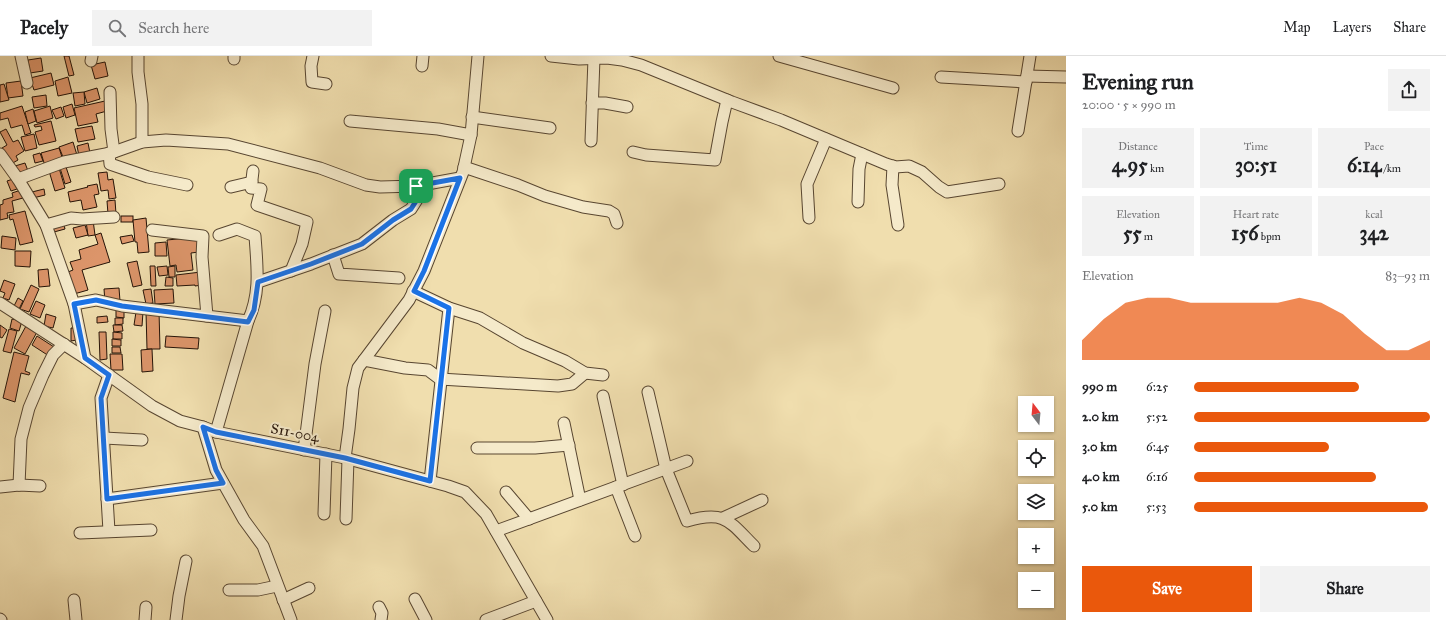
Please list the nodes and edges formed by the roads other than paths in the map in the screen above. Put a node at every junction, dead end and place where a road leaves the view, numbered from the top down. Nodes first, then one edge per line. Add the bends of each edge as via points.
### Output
1 (21, 56) edge
2 (138, 56) edge
3 (313, 56) edge
4 (478, 56) edge
5 (551, 56) edge
6 (779, 56) edge
7 (1030, 56) edge
8 (594, 58) junction
9 (942, 77) dead end
10 (1066, 77) edge
11 (1026, 79) junction
12 (27, 83) dead end
13 (326, 84) dead end
14 (893, 88) dead end
15 (110, 92) dead end
16 (727, 100) junction
17 (592, 103) junction
18 (627, 107) dead end
19 (472, 117) junction
20 (350, 121) dead end
21 (550, 128) dead end
22 (1018, 130) dead end
23 (470, 135) junction
24 (826, 139) junction
25 (142, 142) junction
26 (591, 142) dead end
27 (633, 152) dead end
28 (112, 153) junction
29 (0, 154) edge
30 (862, 154) junction
31 (893, 166) junction
32 (464, 167) junction
33 (460, 178) junction
34 (18, 179) junction
35 (999, 184) dead end
36 (187, 185) dead end
37 (416, 186) junction
38 (231, 187) dead end
39 (858, 202) dead end
40 (114, 217) dead end
41 (809, 218) dead end
42 (617, 223) dead end
43 (46, 225) junction
44 (898, 226) dead end
45 (152, 230) dead end
46 (219, 234) dead end
47 (333, 255) junction
48 (291, 271) junction
49 (399, 278) dead end
50 (258, 282) junction
51 (414, 291) junction
52 (0, 303) edge
53 (74, 304) junction
54 (449, 308) junction
55 (325, 311) dead end
56 (207, 316) junction
57 (248, 322) junction
58 (64, 344) junction
59 (85, 358) junction
60 (364, 360) junction
61 (585, 373) junction
62 (109, 375) junction
63 (603, 375) dead end
64 (440, 379) junction
65 (648, 392) dead end
66 (603, 396) dead end
67 (564, 423) dead end
68 (203, 427) junction
69 (216, 432) junction
70 (104, 438) junction
71 (142, 440) dead end
72 (569, 445) junction
73 (477, 448) dead end
74 (304, 450) junction
75 (326, 454) junction
76 (346, 458) junction
77 (687, 461) dead end
78 (666, 468) junction
79 (430, 481) junction
80 (223, 483) junction
81 (19, 485) junction
82 (40, 486) dead end
83 (619, 486) junction
84 (0, 487) edge
85 (506, 492) dead end
86 (107, 499) junction
87 (580, 500) junction
88 (762, 500) dead end
89 (324, 514) dead end
90 (723, 518) junction
91 (346, 519) dead end
92 (529, 519) junction
93 (151, 530) dead end
94 (110, 531) junction
95 (496, 531) junction
96 (80, 533) dead end
97 (635, 536) dead end
98 (754, 546) dead end
99 (186, 561) dead end
100 (278, 586) junction
101 (309, 588) dead end
102 (229, 590) dead end
103 (415, 599) dead end
104 (74, 600) dead end
105 (282, 600) junction
106 (536, 601) junction
107 (146, 607) dead end
108 (379, 607) dead end
109 (76, 620) edge
110 (145, 620) edge
111 (176, 620) edge
112 (291, 620) edge
113 (381, 620) edge
114 (426, 620) edge
115 (486, 620) edge
116 (547, 620) edge

1 - 12 street
2 - 25 street
3 - 13 street via 312,82
4 - 19 street
5 - 8 street
6 - 14 street
7 - 11 street
8 - 16 street via 622,60 641,65
8 - 17 street
9 - 11 street
10 - 11 street
11 - 22 street
15 - 28 street
16 - 24 street
16 - 27 street via 715,160
17 - 18 street
17 - 26 street
19 - 21 street
19 - 23 street
20 - 23 street via 438,129
23 - 32 street
24 - 30 street
24 - 41 street via 807,184
25 - 28 street
25 - 37 street via 166,140 228,144 320,168 366,185
28 - 34 street via 64,162
28 - 36 street via 110,164 148,177
29 - 34 street
30 - 31 street
30 - 39 street
31 - 35 street via 910,166 947,192
31 - 44 street via 892,184
32 - 33 street
32 - 42 street via 545,196 583,207 609,211 614,214
33 - 37 street
33 - 51 street
34 - 43 street
37 - 47 street via 418,198 411,209 362,244
38 - 48 street via 253,176 251,188 261,189 257,205 307,222 302,244
40 - 43 street via 70,218
43 - 53 street
45 - 56 street via 203,236 202,257
46 - 50 street via 237,229 255,236
47 - 48 street
47 - 49 street via 339,274
48 - 50 street
50 - 57 street via 254,310
51 - 54 street
51 - 60 street
52 - 58 street, S11-004
53 - 56 street via 96,300 122,306
53 - 59 street
54 - 61 street via 480,318 523,343 565,361
54 - 64 street
55 - 74 street
56 - 57 street
57 - 69 street
58 - 59 street, S11-004
58 - 81 street via 54,355 43,375 29,408 21,439
59 - 62 street, S11-004
60 - 64 street via 428,370
60 - 76 street via 358,368 353,388
61 - 63 street
61 - 64 street via 572,384 558,386
62 - 68 street, S11-004 via 152,406 180,421
62 - 70 street via 101,398
64 - 79 street
65 - 78 street
66 - 83 street
67 - 72 street
68 - 69 street, S11-004
68 - 80 street via 216,470
69 - 74 street, S11-004
70 - 71 street
70 - 86 street
72 - 73 street
72 - 87 street
74 - 75 street, S11-004
75 - 76 street, S11-004
75 - 89 street
76 - 79 street, S11-004
76 - 91 street
77 - 78 street
78 - 83 street
78 - 90 street via 688,521
79 - 95 street, S11-004 via 465,492 486,514
80 - 86 street
80 - 100 street via 244,520 263,546
81 - 82 street
81 - 84 street
83 - 87 street
83 - 97 street
85 - 92 street
86 - 94 street
87 - 92 street
88 - 90 street
90 - 98 street
92 - 95 street
93 - 94 street
94 - 96 street
95 - 106 street, S11-004
99 - 111 street
100 - 102 street via 258,590
100 - 105 street
101 - 105 street
103 - 114 street
104 - 109 street
105 - 112 street
106 - 115 street
106 - 116 street, S11-004
107 - 110 street
108 - 113 street via 382,612

